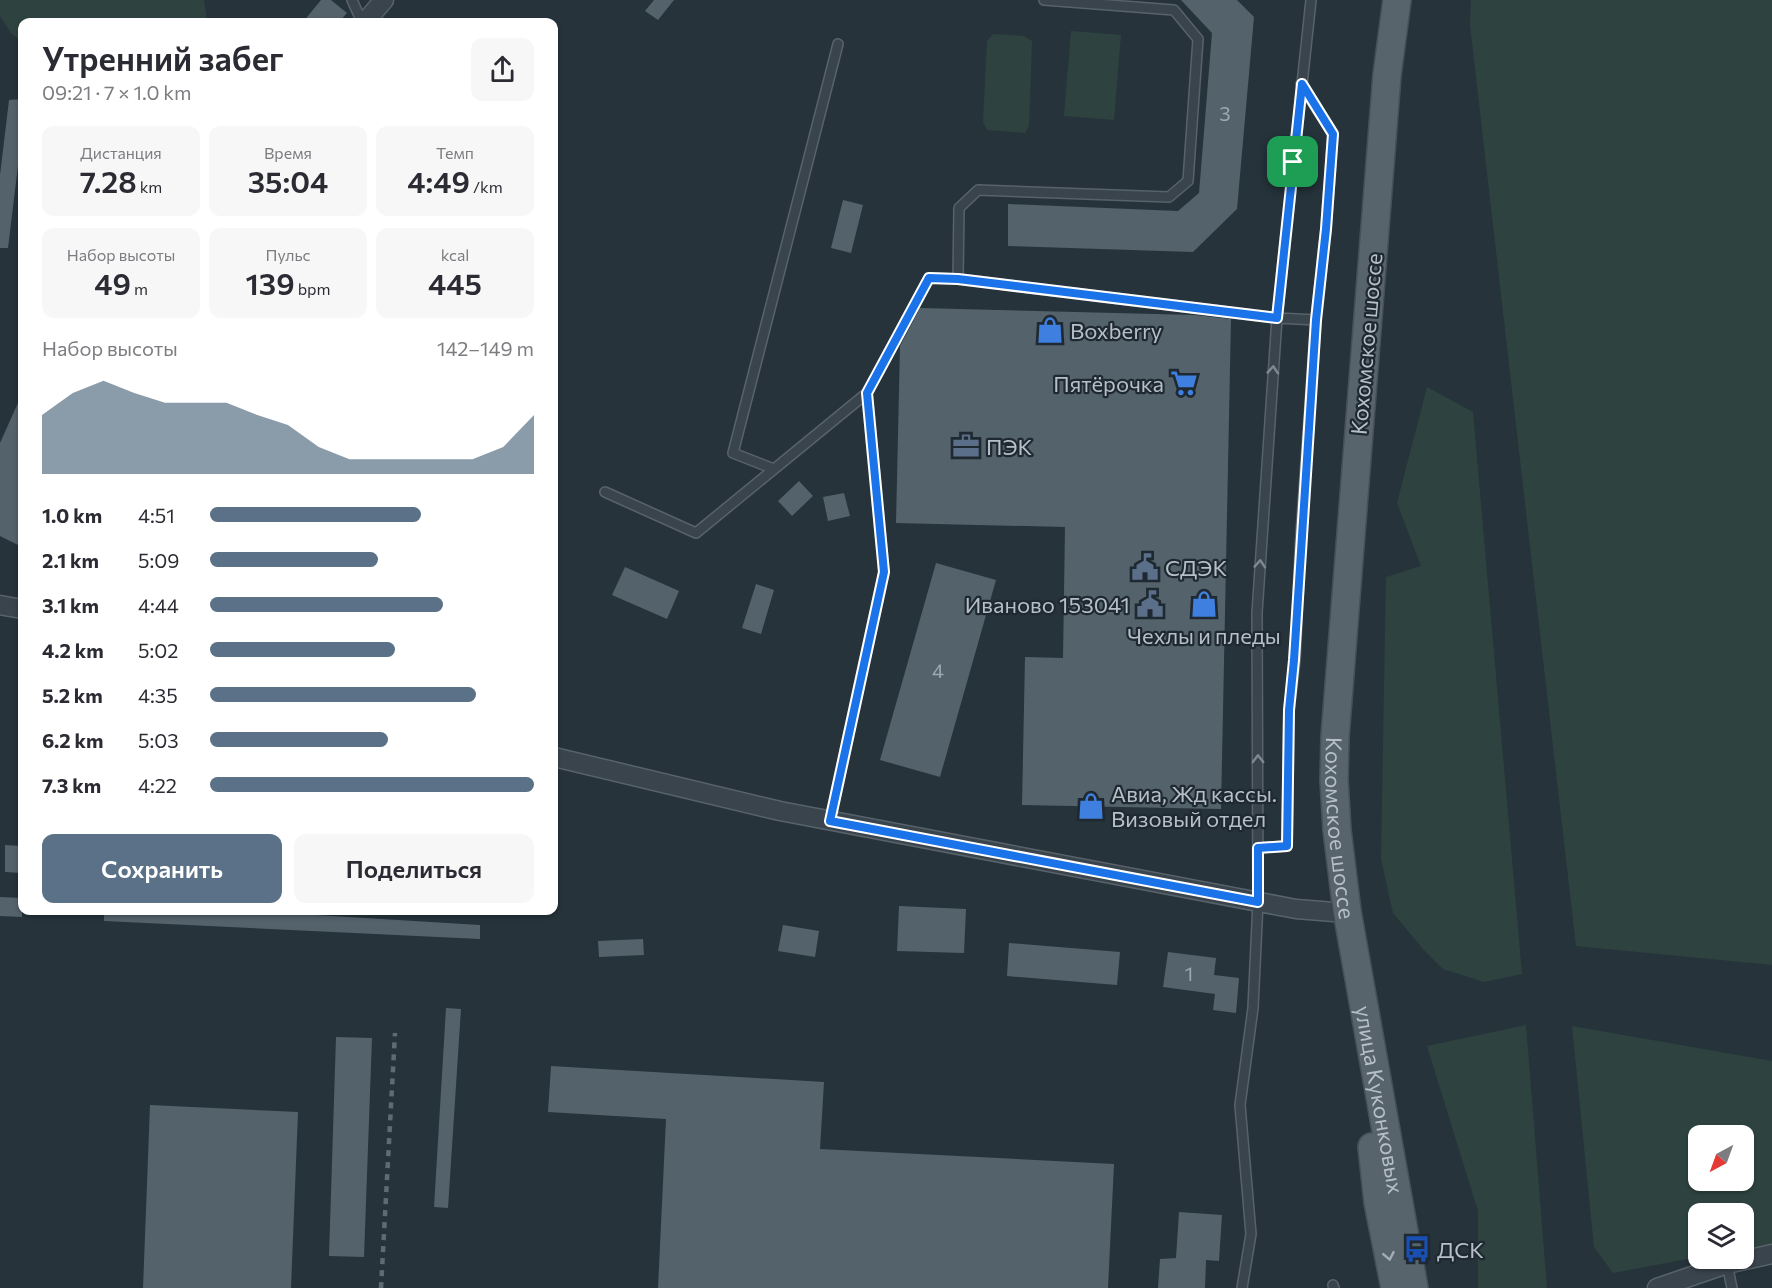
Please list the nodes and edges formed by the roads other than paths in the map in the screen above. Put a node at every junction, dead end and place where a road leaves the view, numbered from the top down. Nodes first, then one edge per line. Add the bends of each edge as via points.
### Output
1 (352, 0) edge
2 (384, 0) edge
3 (1044, 0) edge
4 (1311, 0) edge
5 (1383, 0) edge
6 (1397, 0) edge
7 (362, 18) edge
8 (368, 18) edge
9 (838, 44) dead end
10 (1302, 84) junction
11 (958, 279) junction
12 (1277, 318) junction
13 (1316, 320) junction
14 (867, 393) junction
15 (774, 469) junction
16 (605, 492) dead end
17 (0, 605) edge
18 (18, 608) edge
19 (558, 758) edge
20 (830, 821) junction
21 (1258, 848) junction
22 (1258, 902) junction
23 (1341, 912) junction
24 (1772, 1254) edge
25 (1754, 1258) edge
26 (1712, 1269) edge
27 (1727, 1269) edge
28 (1242, 1288) edge
29 (1395, 1288) edge
30 (1414, 1288) edge
31 (1657, 1288) edge
32 (1732, 1288) edge

1 - 7 lane
2 - 8 street
3 - 11 lane via 1174,10 1198,39 1188,181 1168,197 978,190 959,208
4 - 10 lane
5 - 23 main road, Кохомское шоссе via 1325,738 1326,831
6 - 23 main road, Кохомское шоссе via 1335,736
9 - 15 lane via 733,453
10 - 12 lane
10 - 13 lane via 1333,134
11 - 12 lane
11 - 14 lane via 929,278
12 - 13 lane
21 -> 12 lane via 1257,613
13 - 21 lane via 1289,710 1287,846
14 - 15 lane
14 - 20 lane via 884,572
15 - 16 lane via 696,533
17 - 18 street
19 - 20 street
20 - 22 street
21 - 22 lane
22 - 23 street
22 - 28 lane via 1253,1008 1240,1105 1251,1234
23 -> 29 main road, улица Куконковых via 1378,1202
23 - 30 main road, улица Куконковых
24 - 25 street
26 - 31 street
27 - 32 lane

